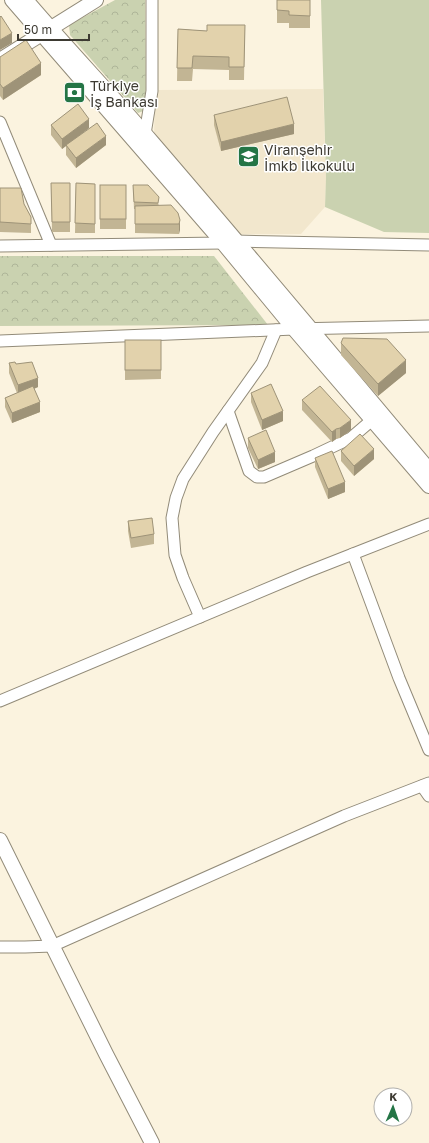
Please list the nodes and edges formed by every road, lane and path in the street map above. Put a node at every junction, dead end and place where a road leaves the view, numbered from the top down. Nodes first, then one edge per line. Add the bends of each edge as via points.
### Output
1 (12, 0) edge
2 (26, 0) edge
3 (96, 0) edge
4 (152, 0) edge
5 (45, 31) junction
6 (0, 60) edge
7 (0, 122) edge
8 (145, 134) junction
9 (5, 147) edge
10 (229, 242) junction
11 (429, 244) edge
12 (51, 245) junction
13 (0, 246) edge
14 (429, 326) edge
15 (294, 329) junction
16 (312, 329) junction
17 (276, 330) junction
18 (0, 341) edge
19 (228, 411) junction
20 (372, 420) junction
21 (429, 470) edge
22 (429, 486) edge
23 (429, 524) edge
24 (353, 554) junction
25 (200, 617) junction
26 (0, 701) edge
27 (429, 750) edge
28 (425, 784) edge
29 (429, 796) edge
30 (0, 840) edge
31 (52, 946) junction
32 (0, 947) edge
33 (152, 1143) edge

1 - 5 street
2 - 5 street
3 - 5 street
4 - 8 street via 152,91
5 - 6 street
5 - 8 street
5 - 10 street
7 - 9 street
8 - 10 street
9 - 12 street
10 - 11 street
10 - 12 street
10 - 15 street
10 - 16 street
12 - 13 street
14 - 16 street
15 - 16 street
15 - 17 street
15 - 20 street
16 - 21 street
17 - 18 street
17 - 19 street via 262,363
19 - 20 street via 249,471 257,477 264,477 351,438
19 - 25 street via 183,478 172,518 175,555
20 - 22 street
23 - 24 street
24 - 25 street
24 - 27 street
25 - 26 street
28 - 29 street
28 - 31 street via 344,816
30 - 31 street
31 - 32 street
31 - 33 street

